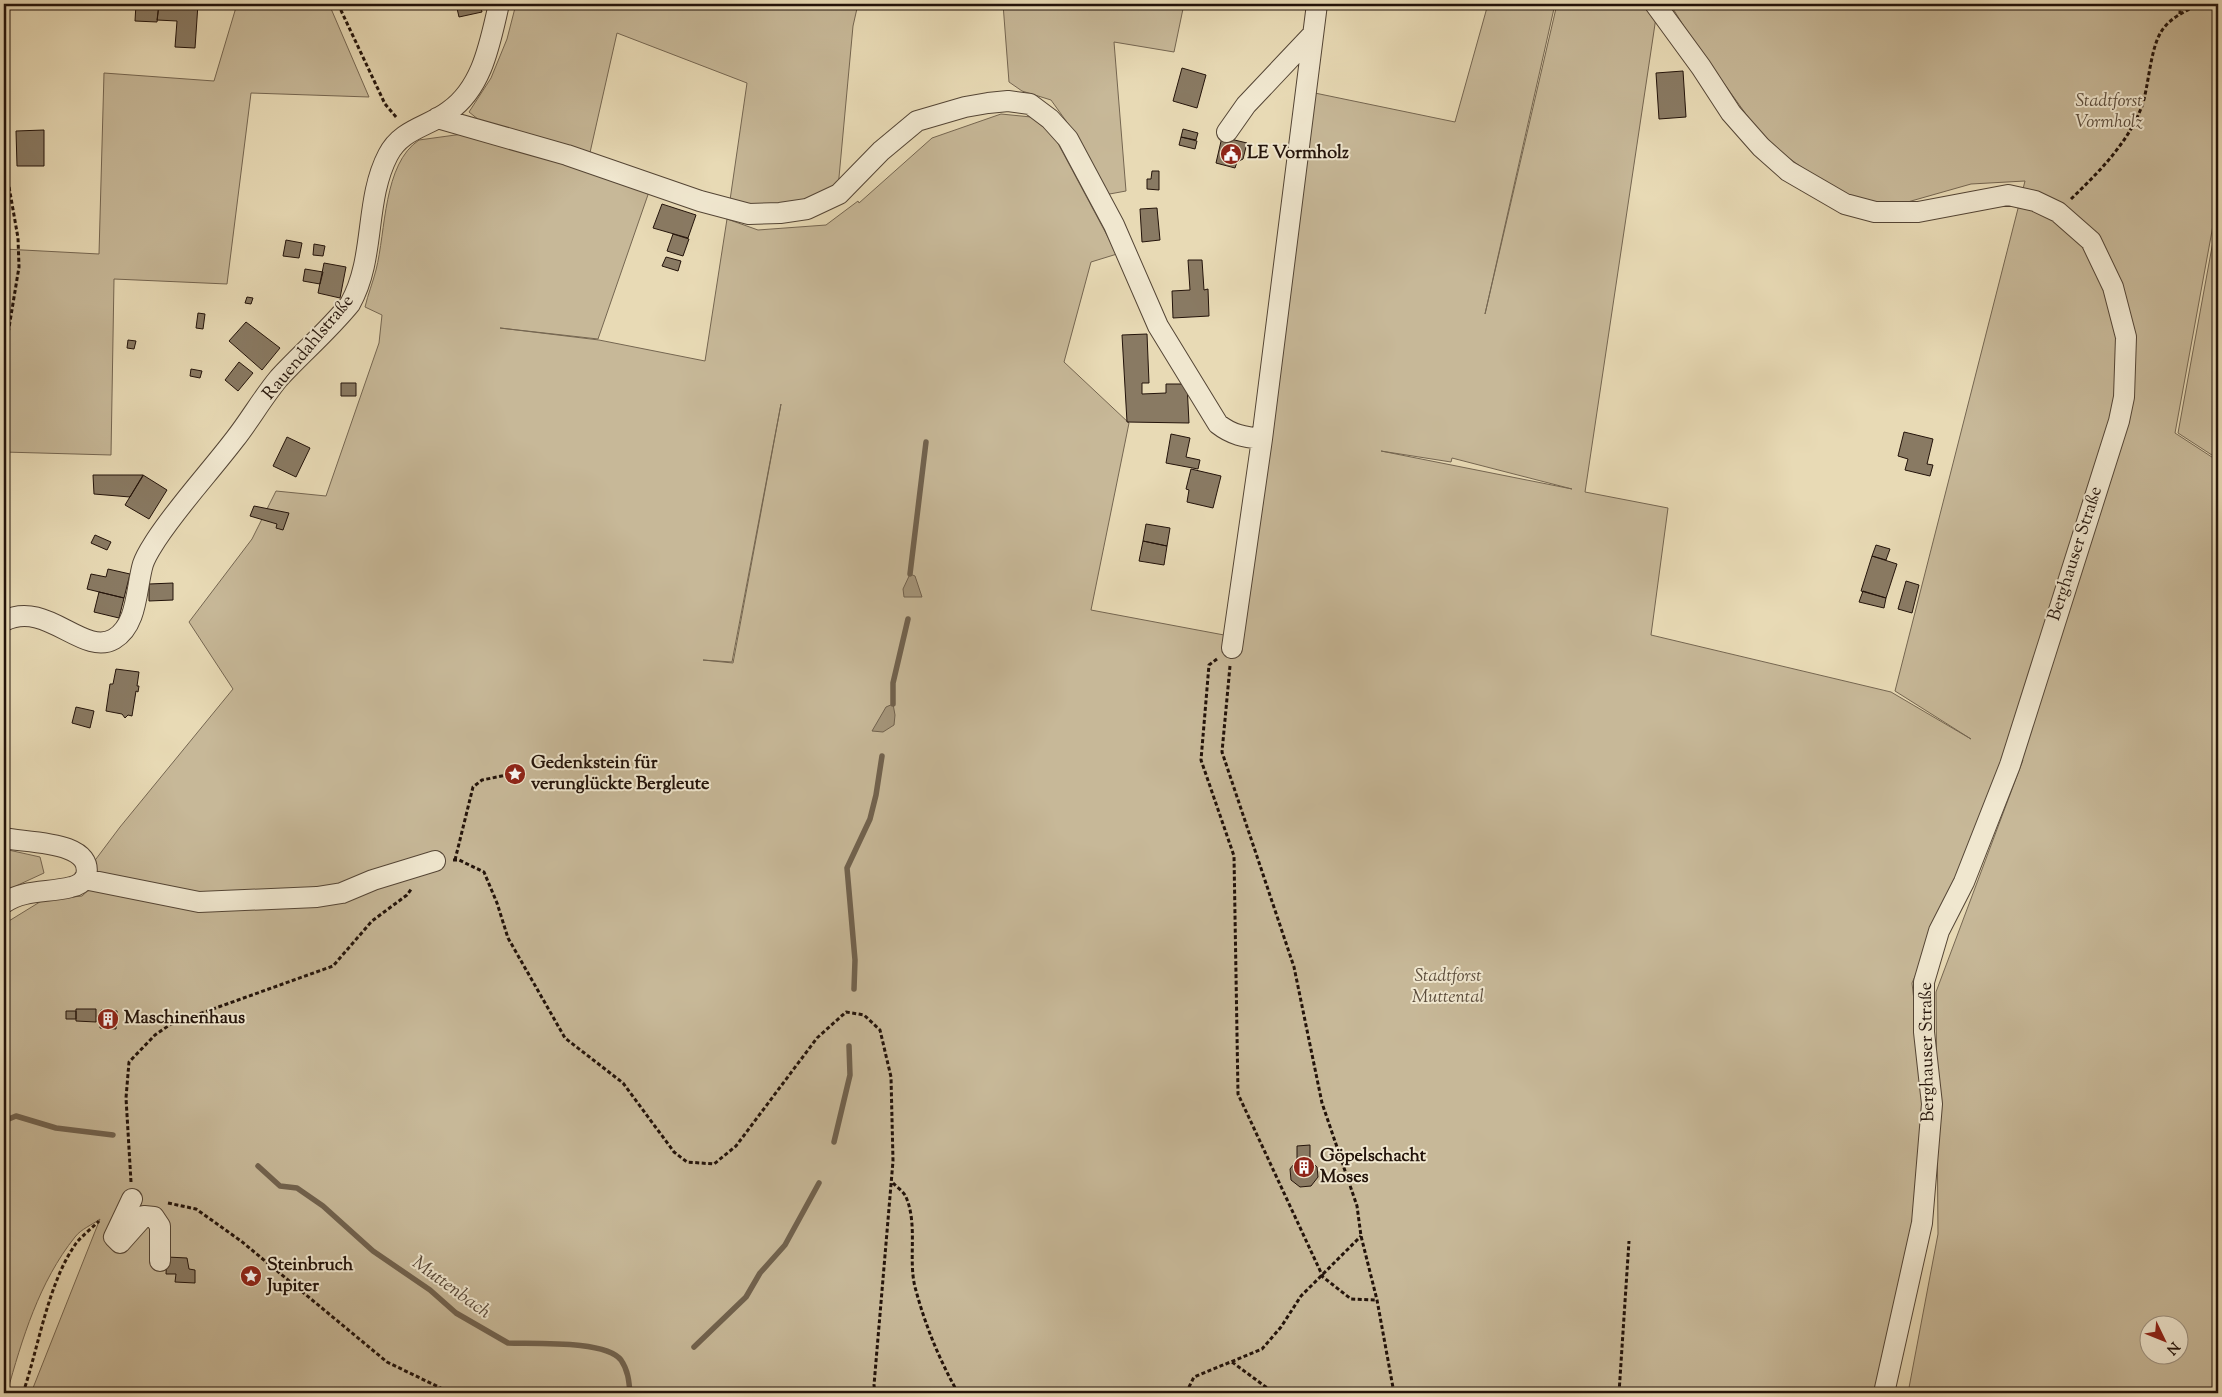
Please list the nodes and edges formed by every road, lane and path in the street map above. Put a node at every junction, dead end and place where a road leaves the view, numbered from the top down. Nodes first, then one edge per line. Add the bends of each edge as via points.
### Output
1 (338, 4) edge
2 (499, 4) edge
3 (1317, 4) edge
4 (1655, 4) edge
5 (2180, 4) edge
6 (2202, 4) edge
7 (2218, 6) edge
8 (2180, 14) junction
9 (1313, 34) junction
10 (437, 118) junction
11 (409, 132) junction
12 (1227, 132) dead end
13 (8, 181) dead end
14 (2058, 212) junction
15 (4, 358) edge
16 (1262, 439) junction
17 (4, 621) edge
18 (1232, 648) junction
19 (512, 774) dead end
20 (4, 838) edge
21 (455, 860) junction
22 (435, 862) joint
23 (84, 880) junction
24 (415, 884) dead end
25 (4, 903) edge
26 (892, 1183) junction
27 (132, 1199) junction
28 (107, 1216) dead end
29 (1361, 1236) junction
30 (1629, 1241) dead end
31 (160, 1261) dead end
32 (1323, 1276) junction
33 (1377, 1300) junction
34 (1232, 1362) junction
35 (23, 1393) edge
36 (450, 1393) edge
37 (876, 1393) edge
38 (958, 1393) edge
39 (1186, 1393) edge
40 (1274, 1393) edge
41 (1394, 1393) edge
42 (1580, 1393) edge
43 (1603, 1393) edge
44 (1619, 1393) edge
45 (1884, 1393) edge

1 - 11 path via 385,104
2 - 10 street, Rauendahlstraße via 479,74 459,103
3 - 9 street
4 - 14 street, Berghauser Straße via 1702,67 1731,113 1761,147 1788,171 1845,204 1875,212 1918,212 2008,195 2035,201
5 - 8 path
6 - 7 path
6 - 8 path
8 - 14 path via 2161,32 2142,105 2120,147
9 - 12 street via 1246,105
9 - 16 street
10 - 11 street, Rauendahlstraße
10 - 16 street via 748,214 808,209 838,194 917,121 988,103 1030,104 1059,128 1078,156 1114,225 1158,326 1218,424 1241,437
11 - 17 street, Rauendahlstraße via 394,146 383,166 365,266 350,304 278,380 161,533 144,564 132,614 125,628 115,638 101,642 34,616 12,617
13 - 15 path via 18,238 19,267
14 - 45 street, Berghauser Straße via 2091,241 2114,287 2126,337 2124,397 2010,765 1964,882 1940,930 1924,982 1924,1032 1932,1104 1922,1222
16 - 18 street
18 - 29 path via 1222,752 1294,967 1322,1103 1357,1206
18 - 32 path via 1209,665 1201,760 1234,856 1238,1094
19 - 21 path via 482,780 473,787
20 - 23 street via 69,848 82,858 86,867
21 - 22 path
21 - 26 path via 484,872 508,938 565,1038 623,1084 674,1152 687,1162 714,1164 736,1146 817,1038 846,1012 864,1015 880,1030 891,1078
22 - 23 street via 317,897 199,902
23 - 25 street via 71,887 26,894
24 - 27 path via 407,895 372,921 333,966 171,1024 155,1035 129,1062 126,1098
26 - 37 path via 874,1385
26 - 38 path via 906,1195 914,1284 924,1320
27 - 31 street via 114,1237 120,1243 144,1216 154,1217 160,1226
27 - 36 path via 196,1209 241,1241 387,1362
28 - 35 path via 78,1242 64,1264
29 - 32 path
29 - 33 path
30 - 44 path
32 - 33 path via 1351,1299
32 - 34 path via 1301,1296 1262,1349
33 - 41 path
34 - 39 path via 1194,1377
34 - 40 path
42 - 43 path

